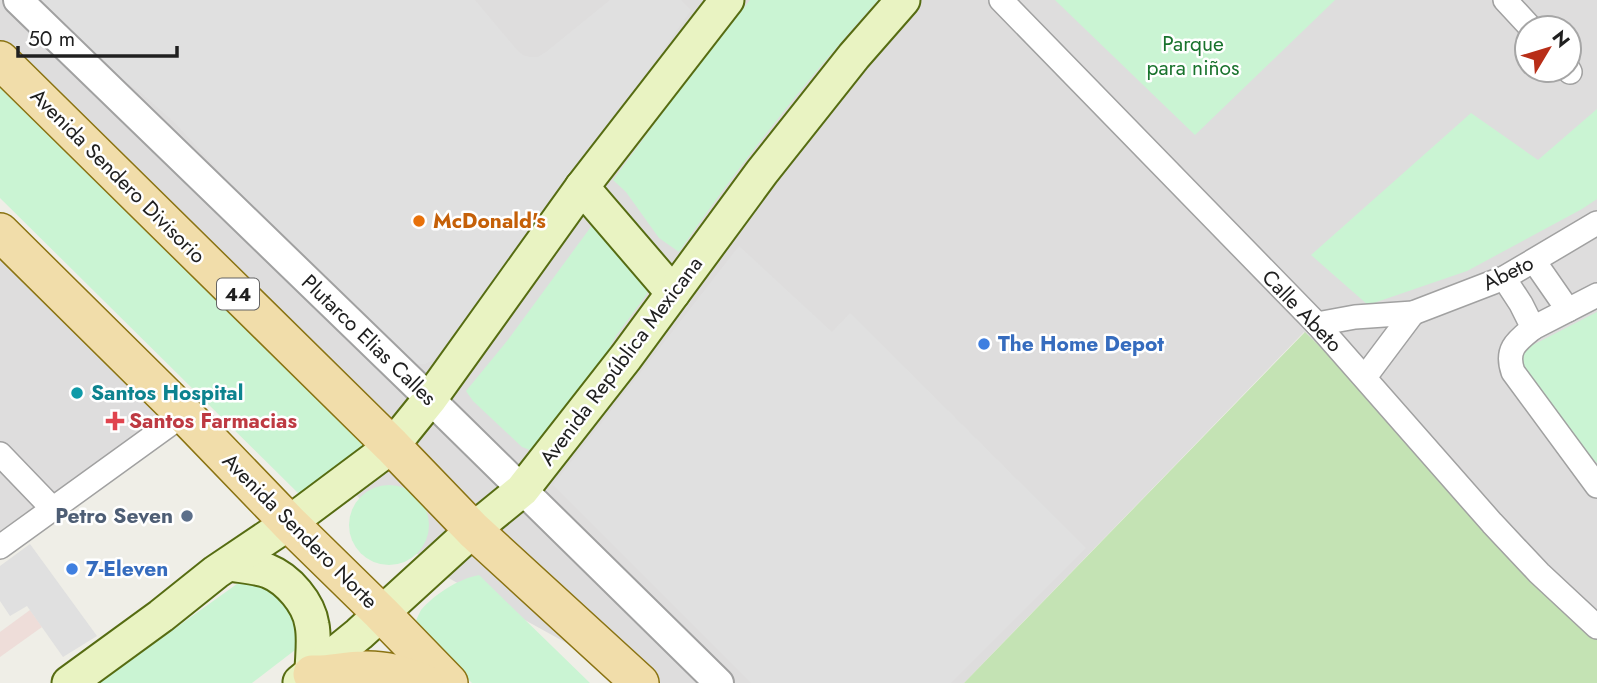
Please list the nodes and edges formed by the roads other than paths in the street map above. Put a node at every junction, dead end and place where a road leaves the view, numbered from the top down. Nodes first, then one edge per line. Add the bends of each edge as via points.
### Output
1 (18, 0) edge
2 (727, 0) edge
3 (903, 0) edge
4 (1001, 0) edge
5 (1505, 0) edge
6 (1518, 14) edge
7 (0, 60) edge
8 (582, 187) junction
9 (1597, 223) edge
10 (0, 232) edge
11 (1534, 261) junction
12 (1504, 278) junction
13 (673, 293) junction
14 (1597, 295) edge
15 (1568, 310) junction
16 (1413, 313) junction
17 (1317, 324) junction
18 (1526, 334) junction
19 (1365, 377) junction
20 (430, 399) junction
21 (184, 414) junction
22 (392, 446) junction
23 (0, 454) edge
24 (1597, 486) edge
25 (522, 490) junction
26 (52, 508) junction
27 (289, 523) junction
28 (473, 530) junction
29 (0, 547) edge
30 (230, 564) junction
31 (381, 613) junction
32 (1597, 627) edge
33 (305, 679) edge
34 (69, 683) edge
35 (424, 683) edge
36 (449, 683) edge
37 (640, 683) edge
38 (719, 683) edge

1 - 20 street, Plutarco Elias Calles
2 - 8 main road
3 - 13 main road, Avenida República Mexicana via 809,112
4 - 17 street, Calle Abeto
5 - 6 street
7 - 22 main road, Avenida Sendero Divisorio / 44
8 - 13 main road
8 - 20 main road
9 - 11 street, Abeto
10 - 21 main road, Avenida Sendero Norte
11 - 12 street, Abeto
11 - 15 street
12 - 16 street, Abeto
12 - 18 street via 1521,304
13 - 25 main road, Avenida República Mexicana
14 - 15 street
15 - 18 street
16 - 17 street, Abeto
16 - 19 street
17 - 19 street, Calle Abeto
18 - 24 street via 1510,355 1513,372
19 - 32 street, Calle Abeto via 1492,523
20 - 22 main road
20 - 25 street, Plutarco Elias Calles
21 - 26 street
21 - 27 main road, Avenida Sendero Norte
22 - 27 main road
22 - 28 main road, Avenida Sendero Divisorio / 44
23 - 26 street
25 - 28 main road, Avenida República Mexicana
25 - 38 street, Plutarco Elias Calles
26 - 29 street
27 - 30 main road
27 - 31 main road, Avenida Sendero Norte
28 - 31 main road, Avenida República Mexicana
28 - 37 main road, 44
30 - 33 main road via 268,571 302,600 313,628
30 - 34 main road
31 - 33 main road, Avenida República Mexicana
31 - 36 main road, Avenida Sendero Norte
33 - 35 main road via 364,669 402,674

